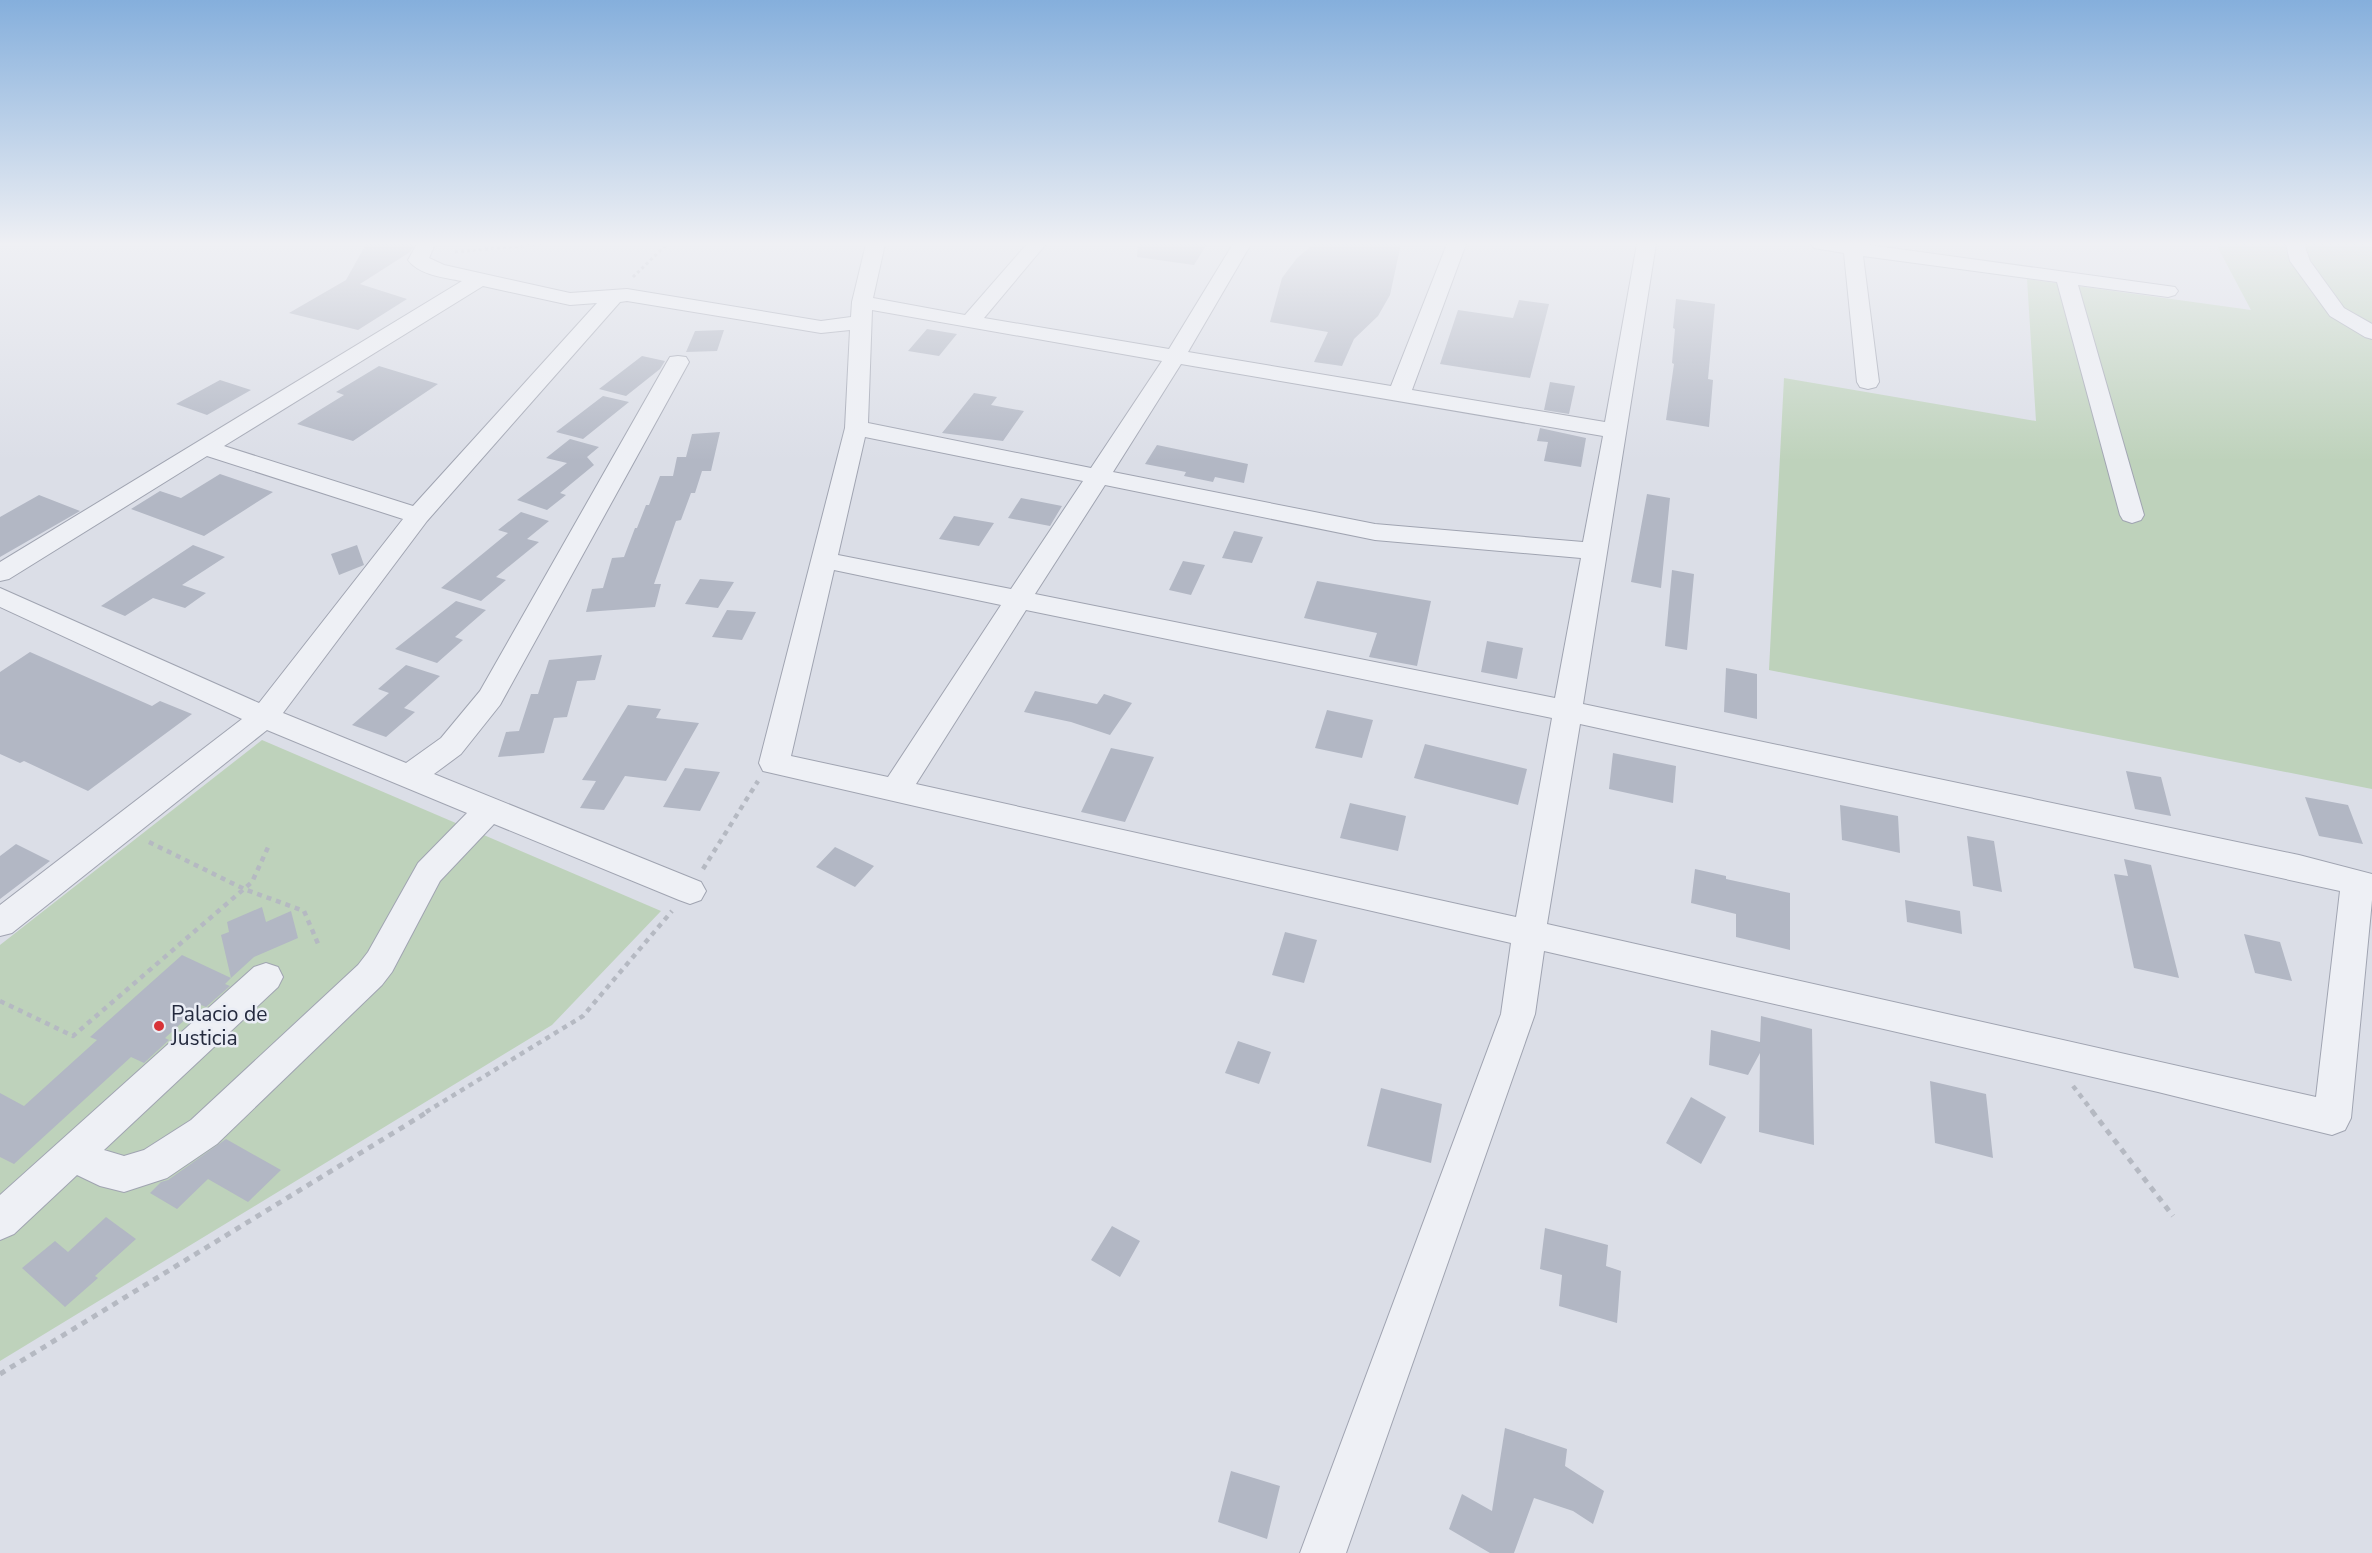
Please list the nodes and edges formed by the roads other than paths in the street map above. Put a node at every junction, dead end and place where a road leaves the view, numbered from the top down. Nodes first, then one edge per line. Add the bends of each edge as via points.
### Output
1 (419, 316) edge
2 (596, 316) edge
3 (757, 316) edge
4 (850, 316) edge
5 (862, 316) edge
6 (910, 316) edge
7 (975, 316) edge
8 (1200, 316) edge
9 (1429, 316) edge
10 (1635, 316) edge
11 (1861, 316) edge
12 (2077, 316) edge
13 (2344, 316) edge
14 (970, 322) junction
15 (2372, 333) edge
16 (1176, 357) junction
17 (678, 362) dead end
18 (1868, 382) dead end
19 (1399, 394) junction
20 (856, 429) junction
21 (1615, 431) junction
22 (206, 448) junction
23 (1098, 477) junction
24 (2132, 515) dead end
25 (418, 516) junction
26 (1594, 551) junction
27 (824, 560) junction
28 (0, 573) edge
29 (0, 597) edge
30 (1019, 599) junction
31 (1567, 711) junction
32 (264, 717) junction
33 (410, 776) junction
34 (895, 790) junction
35 (490, 809) junction
36 (2364, 885) edge
37 (690, 891) road end
38 (2, 919) edge
39 (1529, 935) junction
40 (266, 977) dead end
41 (74, 1154) junction
42 (0, 1221) edge
43 (1323, 1553) edge

1 - 22 street
2 - 25 street
3 - 4 street via 821,327
5 - 20 street
6 - 14 street
7 - 14 street
8 - 16 street
9 - 19 street
10 - 21 street
11 - 18 street
12 - 24 street
13 - 15 street
14 - 16 street
16 - 19 street
16 - 23 street
17 - 33 street via 490,698 451,746
19 - 21 street
20 - 23 street
20 - 27 street
21 - 26 street
22 - 25 street
22 - 28 street
23 - 26 street via 1375,532
23 - 30 street
25 - 32 street
26 - 31 street
27 - 30 street
27 - 34 street via 774,763
29 - 32 street
30 - 31 street
30 - 34 street
31 - 36 street
31 - 39 street
32 - 33 street
32 - 38 street
33 - 35 street
34 - 39 street
35 - 37 street
35 - 41 street via 429,872 370,975 204,1132 154,1165 124,1174 99,1168
36 - 39 street via 2332,1118
39 - 43 street via 1518,1014
40 - 41 street
41 - 42 street

